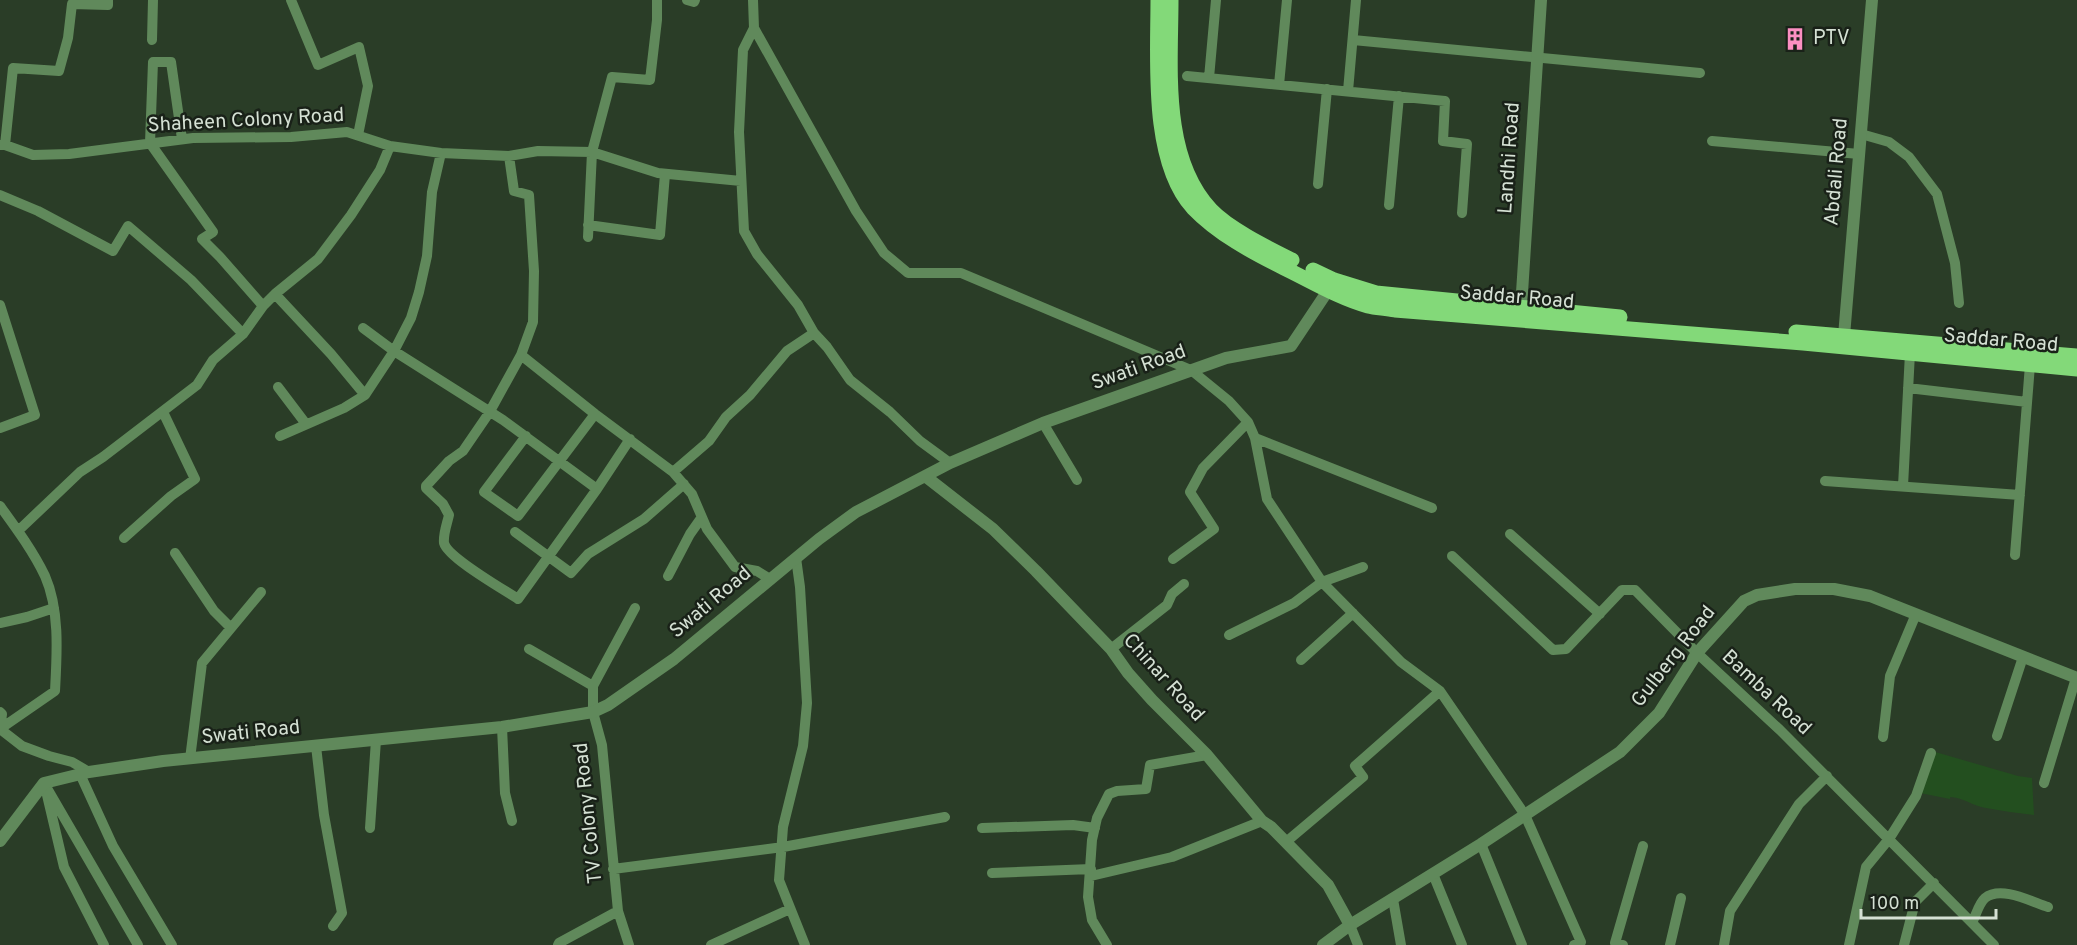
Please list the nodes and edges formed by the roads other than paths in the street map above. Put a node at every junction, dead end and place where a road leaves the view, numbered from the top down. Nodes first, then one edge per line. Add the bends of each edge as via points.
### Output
1 (108, 0) edge
2 (153, 0) edge
3 (291, 0) edge
4 (657, 0) edge
5 (687, 0) edge
6 (695, 0) edge
7 (753, 0) edge
8 (1158, 0) edge
9 (1171, 0) edge
10 (1216, 0) edge
11 (1287, 0) edge
12 (1356, 0) edge
13 (1541, 0) edge
14 (1872, 0) edge
15 (754, 28) junction
16 (152, 40) dead end
17 (1353, 40) junction
18 (1539, 56) junction
19 (1700, 73) dead end
20 (1187, 76) dead end
21 (1209, 78) junction
22 (1279, 85) junction
23 (1327, 89) junction
24 (1348, 91) junction
25 (1399, 96) junction
26 (1861, 134) junction
27 (358, 135) junction
28 (182, 139) junction
29 (1712, 141) dead end
30 (150, 143) junction
31 (2, 145) edge
32 (390, 146) junction
33 (592, 152) junction
34 (441, 153) junction
35 (1859, 154) junction
36 (509, 156) junction
37 (665, 174) junction
38 (741, 182) junction
39 (1318, 184) dead end
40 (0, 195) edge
41 (1389, 205) dead end
42 (1462, 213) dead end
43 (1332, 285) junction
44 (275, 294) junction
45 (1959, 303) dead end
46 (0, 305) edge
47 (262, 306) junction
48 (1520, 314) junction
49 (363, 328) dead end
50 (814, 333) junction
51 (243, 334) junction
52 (1844, 341) junction
53 (394, 351) junction
54 (1910, 353) junction
55 (521, 355) junction
56 (2077, 356) edge
57 (2031, 359) junction
58 (2077, 369) edge
59 (1191, 370) junction
60 (278, 387) dead end
61 (1908, 388) junction
62 (365, 395) junction
63 (2027, 402) junction
64 (163, 412) junction
65 (489, 412) junction
66 (596, 414) junction
67 (1248, 422) junction
68 (1043, 423) junction
69 (306, 424) junction
70 (1, 426) edge
71 (280, 436) dead end
72 (526, 436) junction
73 (1255, 438) junction
74 (630, 440) junction
75 (559, 461) junction
76 (950, 463) junction
77 (673, 472) junction
78 (925, 476) junction
79 (1077, 480) dead end
80 (1825, 481) dead end
81 (684, 484) junction
82 (1903, 486) junction
83 (597, 489) junction
84 (2020, 495) junction
85 (0, 506) edge
86 (1432, 508) dead end
87 (702, 517) junction
88 (18, 531) junction
89 (515, 532) dead end
90 (1510, 534) dead end
91 (124, 538) dead end
92 (175, 553) dead end
93 (2015, 555) dead end
94 (1452, 556) dead end
95 (548, 558) junction
96 (796, 558) junction
97 (1173, 559) dead end
98 (1363, 567) dead end
99 (668, 576) dead end
100 (770, 579) junction
101 (1323, 582) junction
102 (1184, 584) dead end
103 (261, 592) dead end
104 (54, 608) junction
105 (635, 608) dead end
106 (1353, 613) junction
107 (1600, 614) junction
108 (1916, 614) junction
109 (0, 623) edge
110 (230, 627) junction
111 (1229, 634) dead end
112 (530, 649) dead end
113 (1111, 649) junction
114 (1697, 653) junction
115 (2023, 657) junction
116 (1301, 660) dead end
117 (2077, 678) edge
118 (593, 686) junction
119 (1440, 691) junction
120 (0, 712) edge
121 (593, 712) junction
122 (502, 727) junction
123 (0, 729) edge
124 (1997, 736) dead end
125 (1883, 737) dead end
126 (376, 740) junction
127 (316, 746) junction
128 (1931, 753) dead end
129 (1207, 755) junction
130 (190, 759) junction
131 (85, 773) junction
132 (1827, 776) junction
133 (44, 783) junction
134 (2044, 783) dead end
135 (1525, 815) junction
136 (945, 817) dead end
137 (512, 821) dead end
138 (1262, 821) junction
139 (370, 828) dead end
140 (982, 828) dead end
141 (1095, 828) junction
142 (1889, 838) junction
143 (0, 841) edge
144 (1286, 842) junction
145 (1481, 844) junction
146 (1643, 846) dead end
147 (783, 847) junction
148 (613, 869) junction
149 (1091, 872) junction
150 (992, 873) dead end
151 (1433, 874) junction
152 (1934, 884) junction
153 (1681, 898) dead end
154 (1393, 899) junction
155 (2048, 908) dead end
156 (790, 909) junction
157 (618, 911) junction
158 (1972, 923) junction
159 (1350, 925) junction
160 (333, 926) dead end
161 (104, 945) edge
162 (138, 945) edge
163 (172, 945) edge
164 (558, 945) edge
165 (629, 945) edge
166 (711, 945) edge
167 (805, 945) edge
168 (1107, 945) edge
169 (1323, 945) edge
170 (1358, 945) edge
171 (1401, 945) edge
172 (1462, 945) edge
173 (1522, 945) edge
174 (1574, 945) edge
175 (1623, 945) edge
176 (1670, 945) edge
177 (1724, 945) edge
178 (1849, 945) edge
179 (1904, 945) edge
180 (1994, 945) edge

1 - 31 street via 108,5 72,4 59,71 14,68
2 - 16 street
3 - 27 street via 318,65 359,47 368,86
4 - 33 street via 650,80 612,77
5 - 6 street
7 - 15 street
8 - 43 main road via 1161,121 1170,167 1183,194 1202,216 1247,250
9 - 43 main road via 1171,88 1177,145 1195,188 1210,210 1226,222
10 - 21 street
11 - 22 street
12 - 17 street
13 - 18 street, Landhi Road
14 - 26 street, Abdali Road
15 - 38 street via 743,51
15 - 59 street via 856,211 884,253 908,273 961,273
17 - 18 street
17 - 24 street
18 - 19 street
18 - 48 street, Landhi Road
20 - 21 street
21 - 22 street
22 - 23 street
23 - 24 street
23 - 39 street
24 - 25 street
25 - 41 street
25 - 42 street via 1445,101 1443,141 1467,144
26 - 35 street, Abdali Road
26 - 45 street via 1889,142 1909,157 1937,194 1955,263
27 - 28 street, Shaheen Colony Road via 347,132
27 - 32 street, Shaheen Colony Road
28 - 30 street, Shaheen Colony Road
28 - 30 street via 171,62 153,62
29 - 35 street
30 - 31 street, Shaheen Colony Road via 69,154 33,154
30 - 47 street via 213,232 202,239
32 - 34 street, Shaheen Colony Road
32 - 44 street via 380,170 318,259
33 - 36 street, Shaheen Colony Road via 537,150
33 - 37 street, Shaheen Colony Road
33 - 37 street via 588,231 660,235
34 - 36 street, Shaheen Colony Road
34 - 53 street via 419,292
35 - 52 street, Abdali Road
36 - 55 street via 514,191 529,195 533,260 533,322
37 - 38 street, Shaheen Colony Road
38 - 50 street via 744,231
40 - 51 street via 113,252 128,226 191,280
43 - 48 main road, Saddar Road
43 - 59 street, Swati Road via 1291,346 1226,358
44 - 47 street
44 - 62 street
46 - 70 street via 35,414
47 - 51 street
48 - 52 main road, Saddar Road
49 - 53 street
50 - 76 street via 850,380
50 - 77 street via 787,351 709,441
51 - 64 street via 213,360 197,385
52 - 54 main road, Saddar Road
52 - 57 main road, Saddar Road
53 - 62 street
53 - 65 street
54 - 57 main road, Saddar Road
54 - 61 street
55 - 65 street
55 - 66 street
56 - 57 main road, Saddar Road
57 - 58 main road, Saddar Road
57 - 63 street
59 - 67 street
59 - 68 street, Swati Road
60 - 69 street
61 - 63 street
61 - 82 street
62 - 69 street
63 - 84 street
64 - 88 street via 80,472
64 - 91 street via 195,479
65 - 72 street
65 - 95 street via 464,451 426,486 449,515 445,545 454,557 518,599
66 - 74 street
66 - 75 street
67 - 73 street
67 - 97 street via 1203,468 1190,492 1214,529
68 - 76 street, Swati Road
68 - 79 street
69 - 71 street
72 - 75 street
72 - 75 street via 483,492 518,516
73 - 86 street
73 - 101 street via 1267,499
74 - 77 street
74 - 83 street
75 - 83 street
76 - 78 street, Swati Road
77 - 81 street
78 - 96 street, Swati Road via 856,512
78 - 113 street, Chinar Road via 993,529
80 - 82 street
81 - 87 street
81 - 95 street via 644,519 588,554 571,573
82 - 84 street
83 - 95 street
84 - 93 street
85 - 88 street
87 - 99 street
87 - 100 street via 735,567 757,571
88 - 104 street via 45,577
89 - 95 street
90 - 107 street
92 - 110 street via 214,611
94 - 107 street, Bamba Road via 1553,650 1566,649
96 - 100 street, Swati Road
96 - 147 street via 807,703 803,746 783,827
98 - 101 street
100 - 121 street, Swati Road via 674,659
101 - 106 street
101 - 111 street via 1294,603
102 - 113 street via 1172,594 1167,605
103 - 110 street
104 - 109 street
104 - 123 street via 55,691
105 - 118 street
106 - 116 street
106 - 119 street via 1401,662
107 - 114 street, Bamba Road via 1622,590 1635,590
108 - 114 street, Gulberg Road via 1870,596 1834,589 1769,592 1744,601
108 - 115 street, Gulberg Road
108 - 125 street via 1890,676
110 - 130 street via 202,663
112 - 118 street
113 - 129 street, Chinar Road via 1152,700
114 - 132 street, Bamba Road
114 - 135 street, Gulberg Road via 1659,713 1620,752
115 - 117 street, Gulberg Road
115 - 124 street
117 - 134 street
118 - 121 street, TV Colony Road
119 - 135 street
119 - 144 street via 1355,766 1363,777
120 - 123 street
121 - 122 street, Swati Road
121 - 148 street, TV Colony Road via 602,745
122 - 126 street, Swati Road
122 - 137 street via 505,793
123 - 131 street via 22,746 72,762
126 - 127 street, Swati Road
126 - 139 street
127 - 130 street, Swati Road
127 - 160 street via 342,913
128 - 142 street via 1916,796
129 - 138 street, Chinar Road
129 - 141 street via 1150,765 1146,789 1109,794
130 - 131 street, Swati Road
131 - 133 street, Swati Road
131 - 163 street via 113,846
132 - 142 street, Bamba Road
132 - 177 street via 1799,804 1730,911
133 - 143 street
133 - 161 street via 64,867
133 - 162 street
135 - 145 street, Gulberg Road
135 - 174 street via 1581,942
136 - 147 street
138 - 144 street, Chinar Road
138 - 149 street via 1172,857
140 - 141 street
141 - 149 street
142 - 152 street, Bamba Road
142 - 178 street via 1866,867
144 - 159 street, Chinar Road via 1328,885
145 - 151 street, Gulberg Road
145 - 173 street
146 - 175 street via 1616,943
147 - 148 street
147 - 156 street via 779,880
148 - 157 street, TV Colony Road
149 - 150 street
149 - 168 street via 1088,897 1092,920
151 - 154 street, Gulberg Road
151 - 172 street
152 - 158 street, Bamba Road
152 - 179 street via 1915,902
153 - 176 street
154 - 159 street, Gulberg Road
154 - 171 street
155 - 158 street via 2002,892 1983,900
156 - 166 street
156 - 167 street
157 - 164 street
157 - 165 street, TV Colony Road
158 - 180 street, Bamba Road
159 - 169 street, Gulberg Road
159 - 170 street

